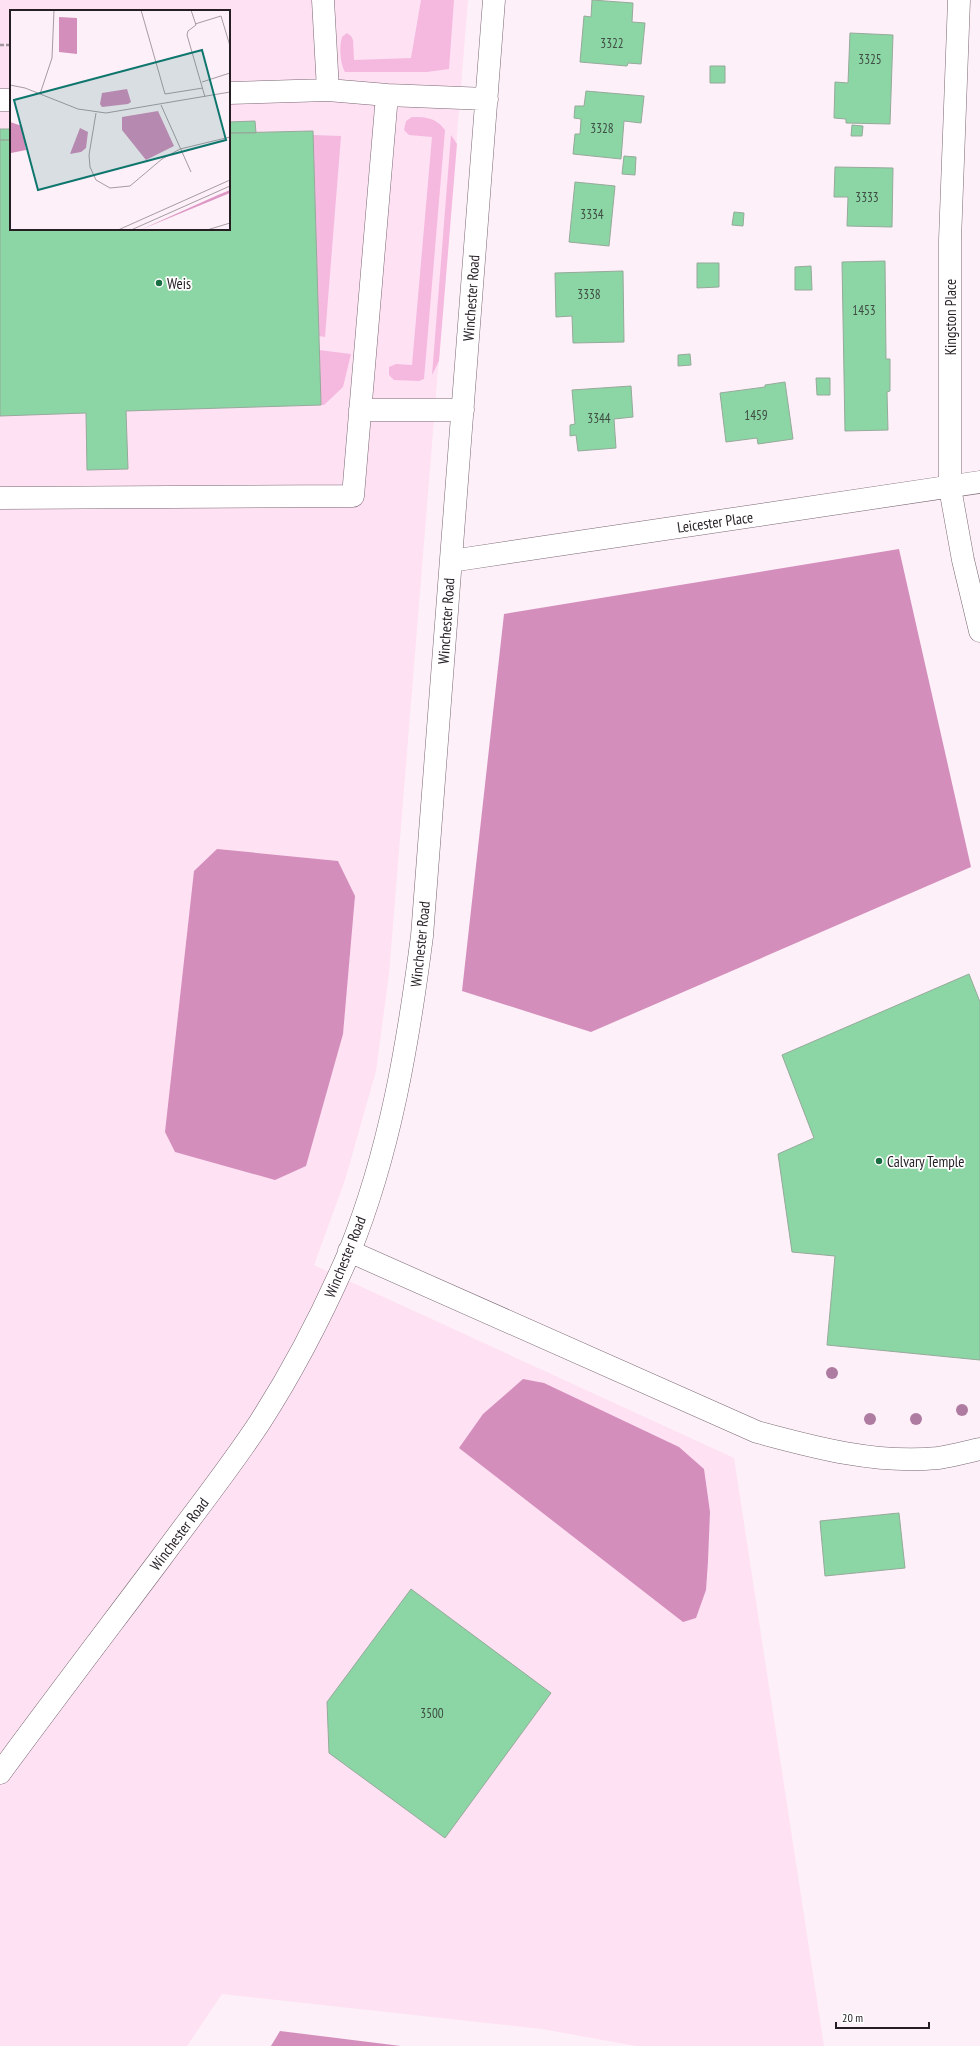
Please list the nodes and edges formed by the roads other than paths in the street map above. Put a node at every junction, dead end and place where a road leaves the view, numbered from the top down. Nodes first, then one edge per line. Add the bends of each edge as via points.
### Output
1 (323, 0) edge
2 (494, 0) edge
3 (959, 0) edge
4 (328, 90) junction
5 (230, 93) edge
6 (387, 95) junction
7 (487, 99) junction
8 (360, 410) junction
9 (463, 410) junction
10 (980, 482) edge
11 (950, 488) junction
12 (0, 498) edge
13 (451, 561) junction
14 (980, 631) edge
15 (349, 1252) junction
16 (980, 1449) edge
17 (3, 1764) edge

1 - 4 street
2 - 7 street, Winchester Road
3 - 11 street, Kingston Place via 950,240
4 - 5 street
4 - 6 street
6 - 7 street
6 - 8 street
7 - 9 street, Winchester Road
8 - 9 street
8 - 12 street via 353,496
9 - 13 street, Winchester Road
10 - 11 street, Leicester Place
11 - 13 street, Leicester Place
11 - 14 street, Kingston Place via 963,560
13 - 15 street, Winchester Road via 422,936 413,1008 401,1077 384,1145
15 - 16 street via 757,1432 821,1450 889,1459 938,1458
15 - 17 street, Winchester Road via 321,1313 260,1422 218,1482

